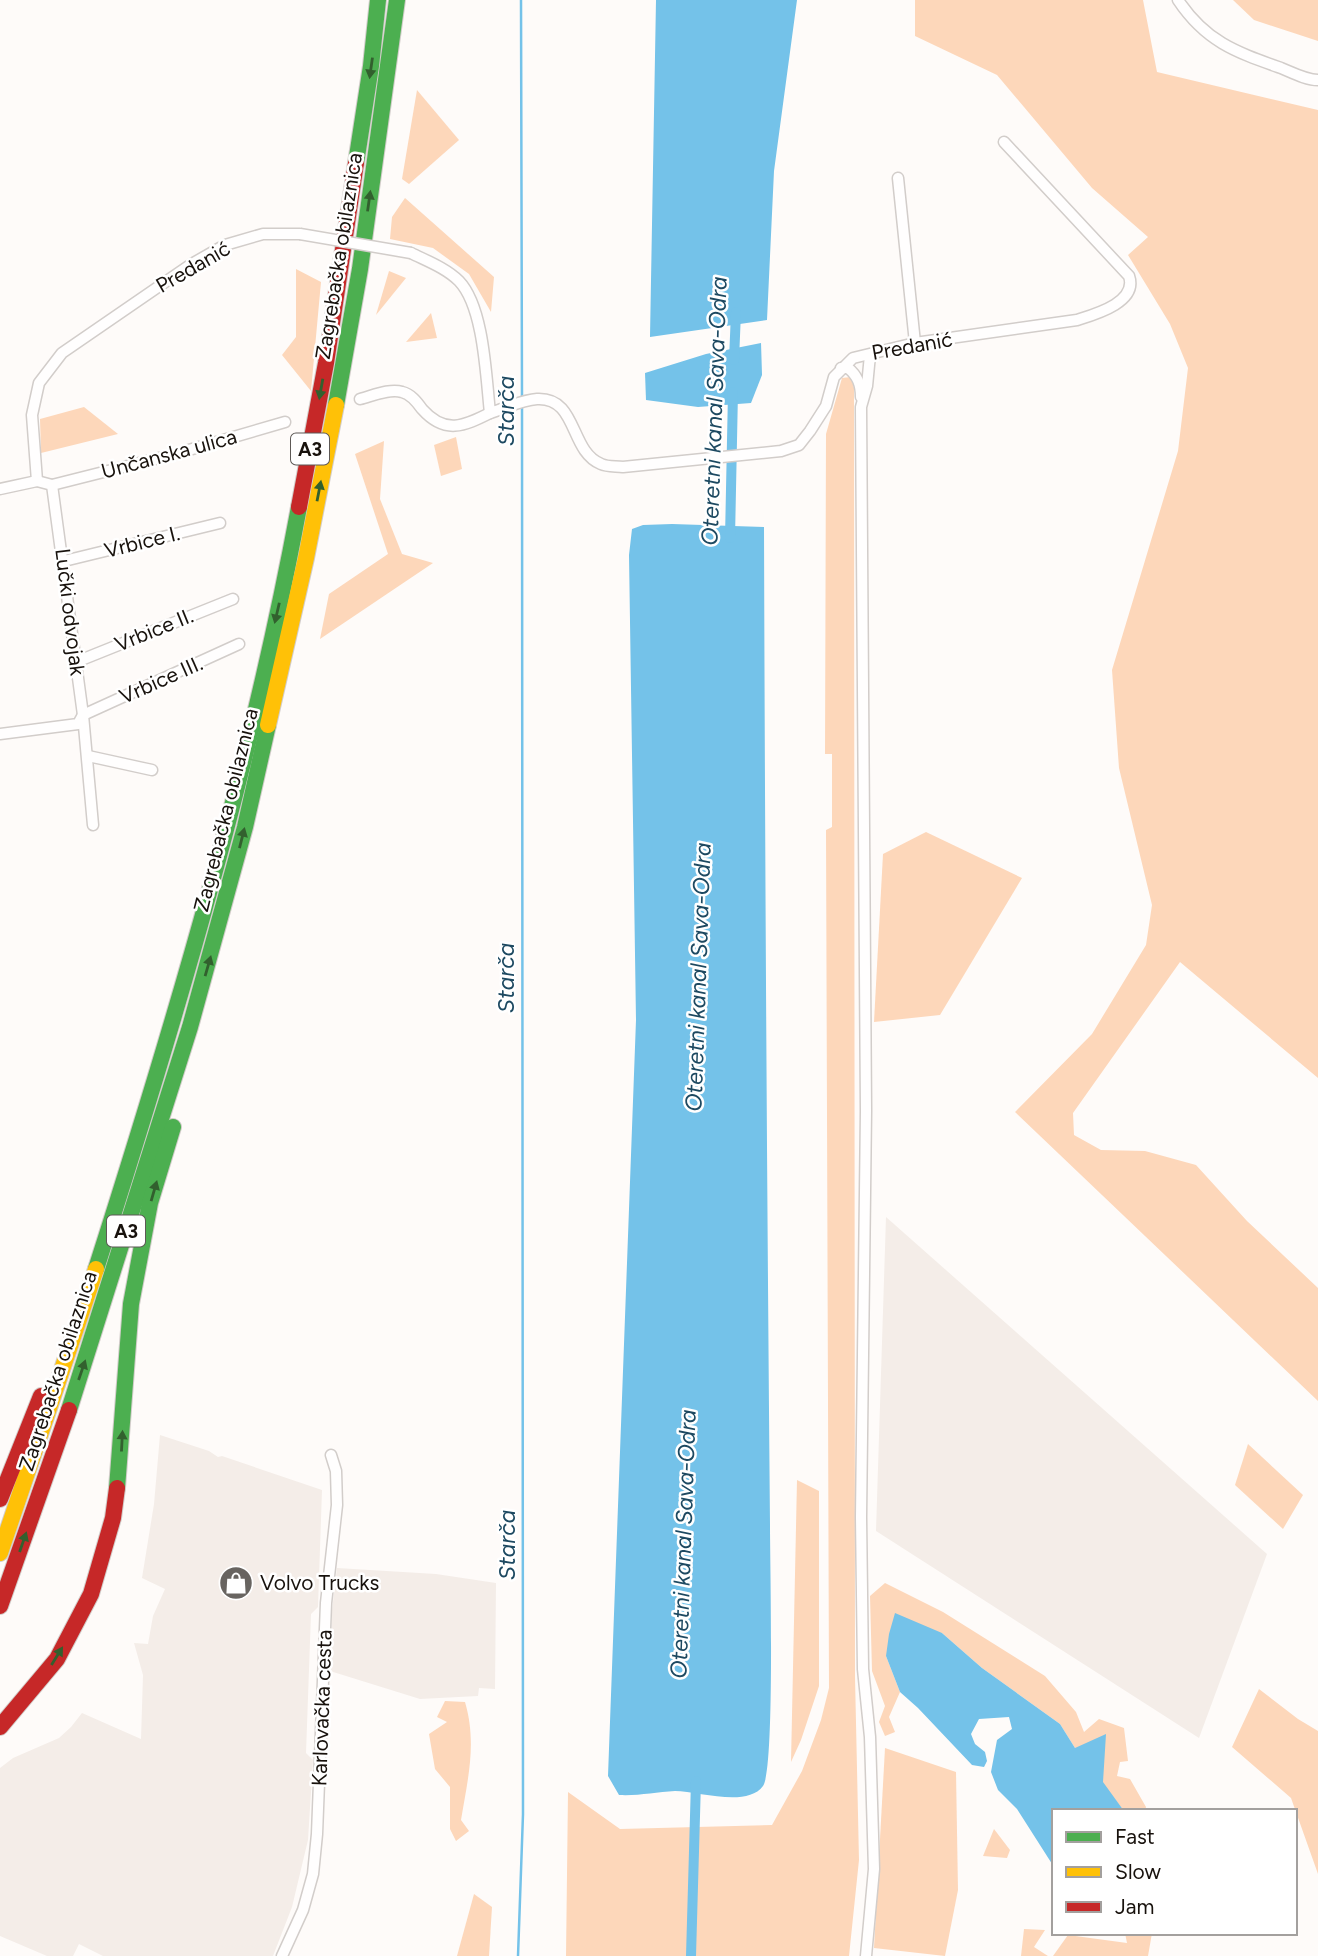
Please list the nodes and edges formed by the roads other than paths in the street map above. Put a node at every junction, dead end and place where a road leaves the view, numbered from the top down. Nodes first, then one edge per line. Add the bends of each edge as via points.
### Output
1 (378, 0) edge
2 (397, 0) edge
3 (1178, 0) edge
4 (1318, 80) edge
5 (1004, 142) dead end
6 (898, 178) dead end
7 (915, 343) junction
8 (870, 355) junction
9 (841, 368) junction
10 (360, 399) dead end
11 (861, 407) junction
12 (491, 413) junction
13 (285, 422) dead end
14 (37, 481) junction
15 (52, 485) junction
16 (0, 489) edge
17 (220, 523) dead end
18 (64, 561) junction
19 (233, 599) dead end
20 (240, 645) dead end
21 (76, 662) junction
22 (83, 715) junction
23 (0, 734) edge
24 (88, 756) junction
25 (152, 770) dead end
26 (93, 825) dead end
27 (190, 1027) junction
28 (123, 1188) junction
29 (331, 1455) dead end
30 (0, 1499) edge
31 (0, 1553) edge
32 (0, 1606) edge
33 (0, 1727) edge
34 (282, 1956) edge
35 (866, 1956) edge

1 -> 28 highway, Zagrebačka obilaznica / A3 via 326,363 291,550 209,893
27 -> 2 highway, Zagrebačka obilaznica / A3 via 244,827 306,558 360,269
3 - 4 street via 1215,41
5 - 7 street, Predanić via 1129,276 1129,291 1120,301 1077,320
6 - 7 street
7 - 8 street, Predanić
8 - 9 street, Predanić via 853,358
8 - 11 street
9 - 11 street via 851,370 861,386
9 - 12 street via 826,406 799,444 761,454 623,467 601,464 579,443 564,408 540,399
10 - 12 street via 404,392 438,423 450,426
11 - 35 street via 866,1111 861,1526 874,1869
12 - 14 street, Predanić, bridge via 482,338 472,303 459,281 411,253 300,234 263,234 225,245 190,265 62,353 39,383 32,415
13 - 15 street, Unčanska ulica
14 - 15 street
14 - 16 street
15 - 18 street, Lučki odvojak
17 - 18 street, Vrbice I.
18 - 21 street, Lučki odvojak
19 - 21 street, Vrbice II.
20 - 22 street, Vrbice III.
21 - 22 street, Lučki odvojak
22 - 23 street, Vrbice III. via 78,724
22 - 24 street, Lučki odvojak
24 - 25 street
24 - 26 street, Lučki odvojak
32 -> 27 highway, Zagrebačka obilaznica / A3 via 84,1366
33 -> 27 highway via 57,1659 91,1594 113,1518 131,1304 150,1203 194,1053
28 - 30 highway via 98,1228 59,1352
28 - 31 highway, Zagrebačka obilaznica / A3
29 - 34 street, Karlovačka cesta via 337,1504 326,1603 317,1834 303,1910

